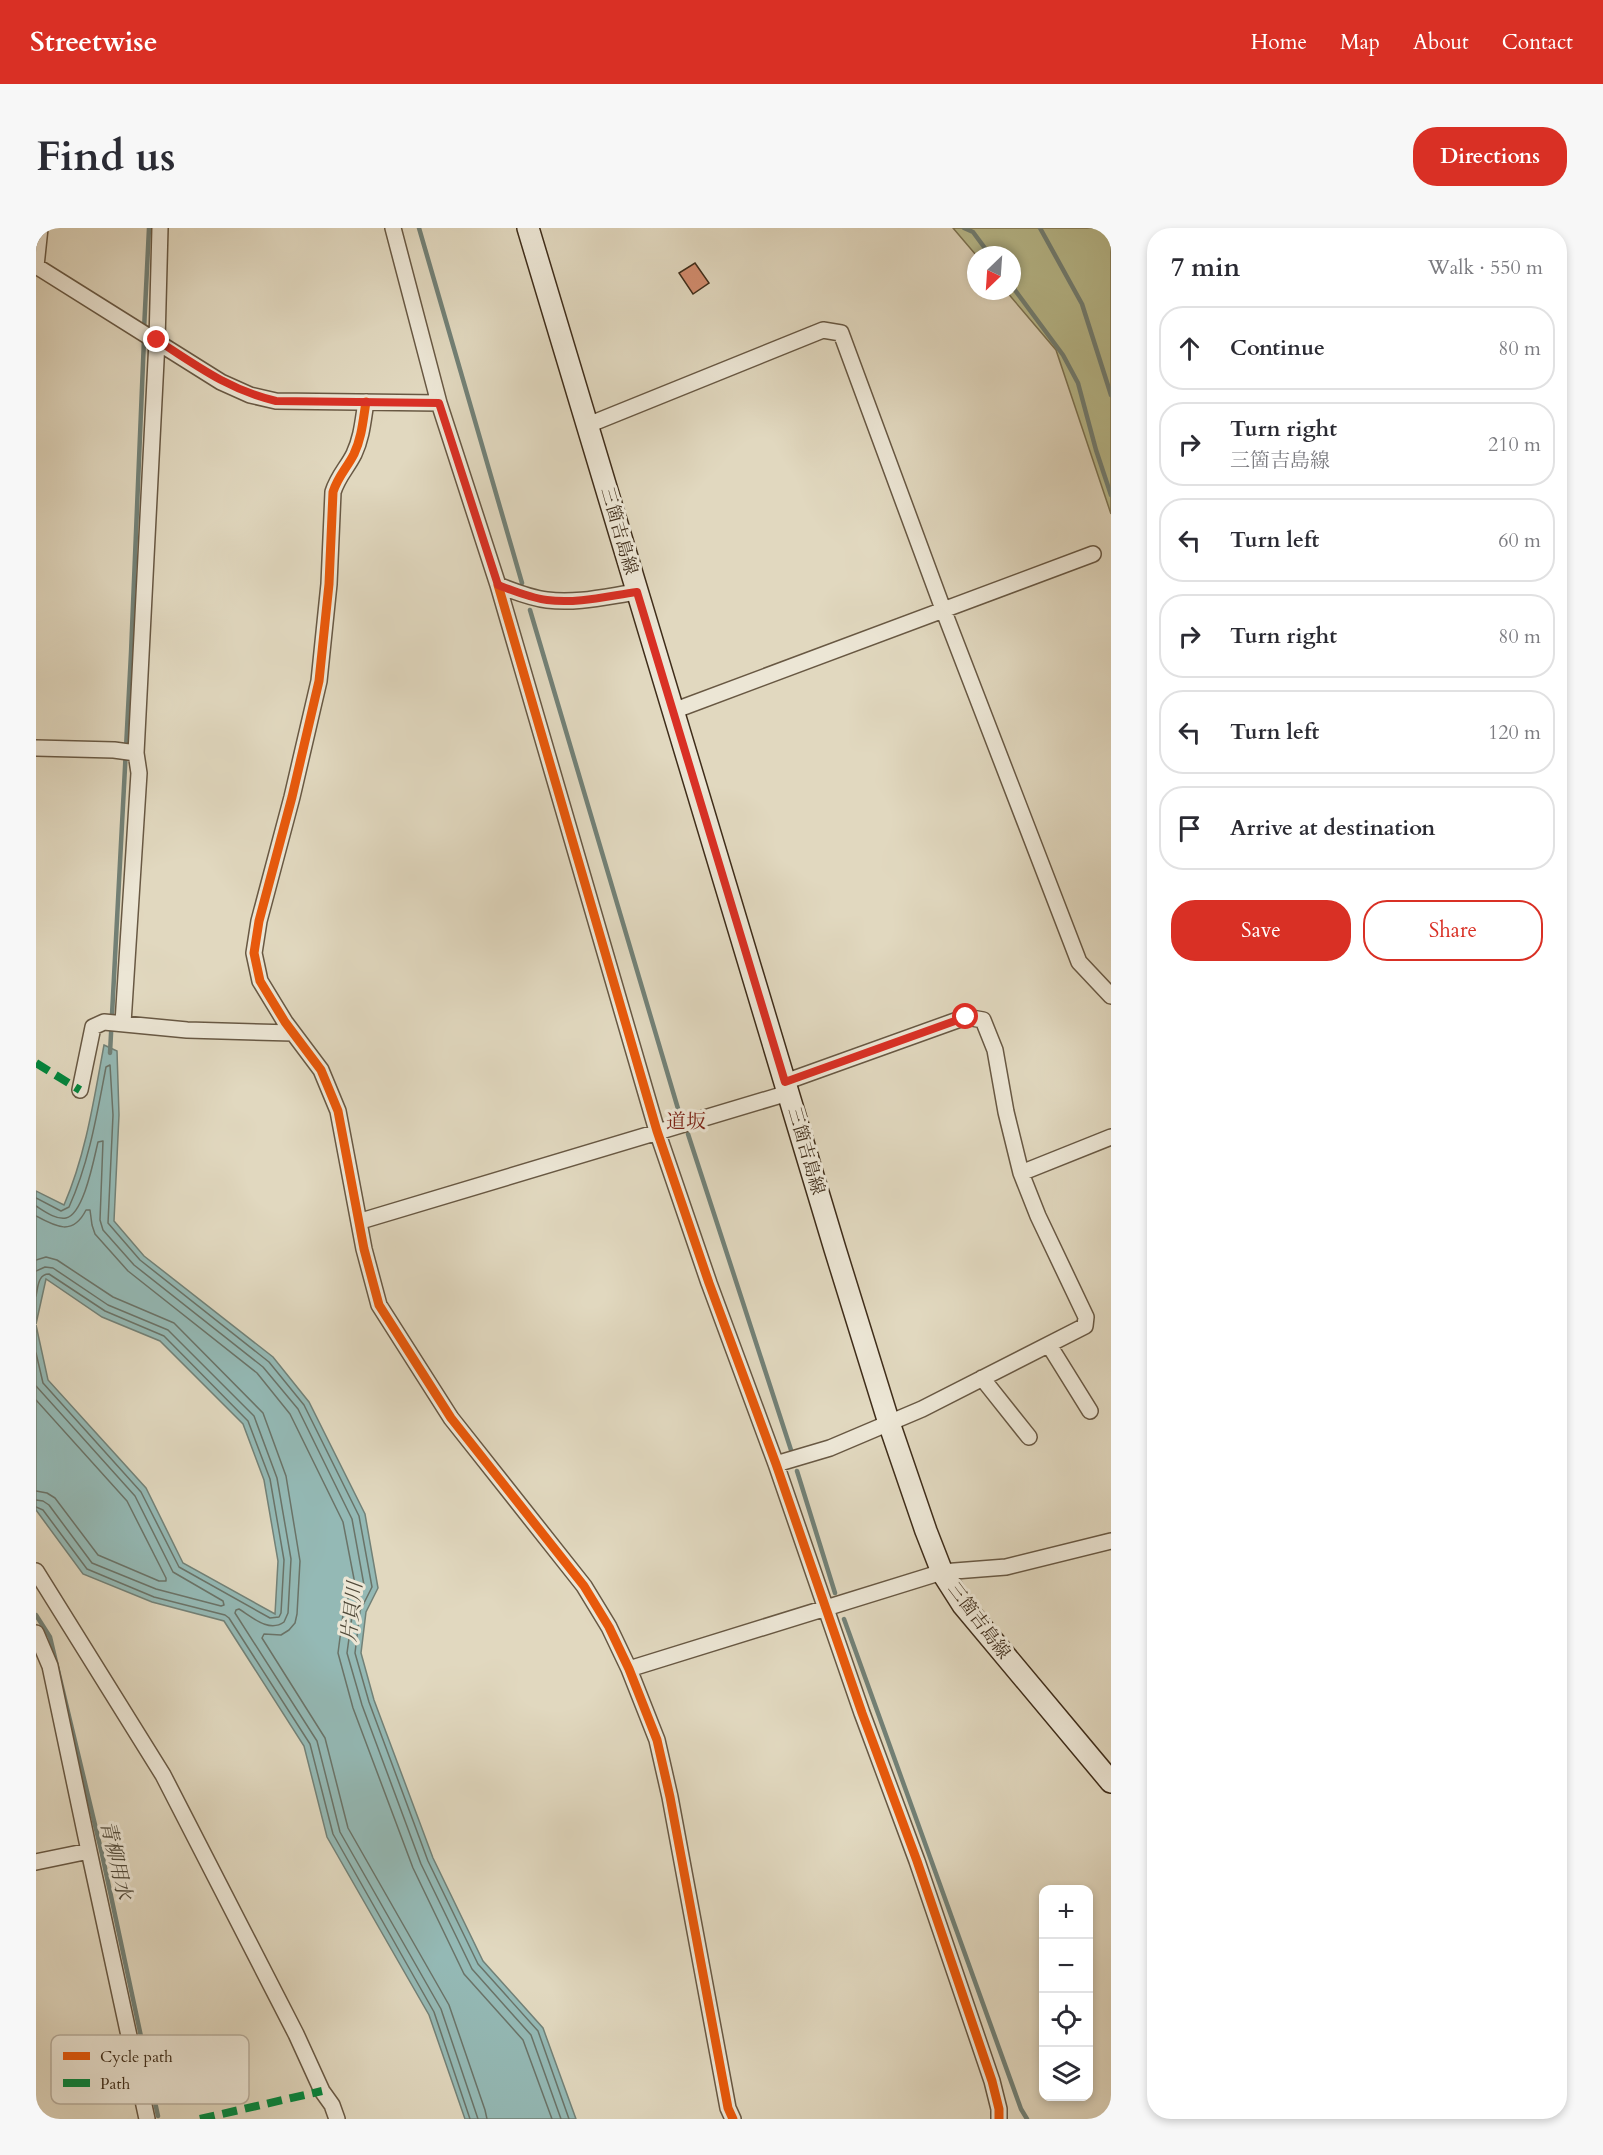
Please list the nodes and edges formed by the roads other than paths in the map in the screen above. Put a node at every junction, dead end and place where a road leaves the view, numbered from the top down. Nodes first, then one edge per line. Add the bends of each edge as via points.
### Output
1 (40, 228) edge
2 (160, 228) edge
3 (393, 228) edge
4 (528, 228) edge
5 (36, 266) edge
6 (155, 340) junction
7 (366, 402) junction
8 (439, 403) junction
9 (588, 425) junction
10 (1093, 554) dead end
11 (498, 585) junction
12 (637, 592) junction
13 (944, 609) junction
14 (673, 711) junction
15 (36, 748) edge
16 (136, 753) junction
17 (1111, 996) edge
18 (123, 1023) junction
19 (293, 1033) junction
20 (787, 1088) junction
21 (80, 1090) dead end
22 (657, 1131) junction
23 (1111, 1137) edge
24 (1021, 1173) junction
25 (361, 1221) junction
26 (1049, 1345) junction
27 (982, 1378) junction
28 (1090, 1411) dead end
29 (889, 1423) junction
30 (1029, 1437) dead end
31 (776, 1464) junction
32 (1111, 1541) edge
33 (36, 1571) edge
34 (942, 1572) junction
35 (826, 1609) junction
36 (36, 1634) edge
37 (629, 1669) junction
38 (1111, 1782) edge
39 (89, 1851) junction
40 (36, 1862) edge
41 (129, 2035) edge
42 (144, 2104) edge
43 (147, 2119) edge
44 (337, 2119) edge
45 (733, 2119) edge
46 (999, 2119) edge

1 - 5 street
2 - 6 street
3 - 8 street
4 - 9 main road, 三箇吉島線
5 - 6 street
6 - 7 street via 221,382 250,395 276,401
6 - 16 street
7 - 8 street
7 - 19 street via 361,438 333,492 319,681 258,921 254,953 260,981
8 - 11 street
9 - 12 main road, 三箇吉島線
9 - 13 street via 823,330 841,333
10 - 13 street
11 - 12 street via 547,600
11 - 22 street
12 - 14 main road, 三箇吉島線
13 - 14 street
13 - 17 street via 1079,963
14 - 20 main road, 三箇吉島線
15 - 16 street
16 - 18 street via 139,773
18 - 19 street via 188,1030
18 - 21 street via 104,1022 93,1027
19 - 25 street via 321,1070 338,1111
20 - 22 street
20 - 24 street via 966,1017 983,1020 995,1050
20 - 29 main road, 三箇吉島線
22 - 25 street
22 - 31 street
23 - 24 street
24 - 26 street via 1086,1317 1085,1326
25 - 37 street via 379,1305 451,1418 584,1586
26 - 27 street
26 - 28 street
27 - 29 street
27 - 30 street
29 - 31 street via 830,1448
29 - 34 main road, 三箇吉島線
31 - 35 street
32 - 34 street via 1006,1568
33 - 44 street via 163,1775
34 - 35 street
34 - 38 main road, 三箇吉島線 via 984,1632
35 - 37 street
35 - 46 street via 992,2081
36 - 39 street via 50,1666
37 - 45 street via 657,1740
39 - 40 street
39 - 41 street
42 - 43 street

